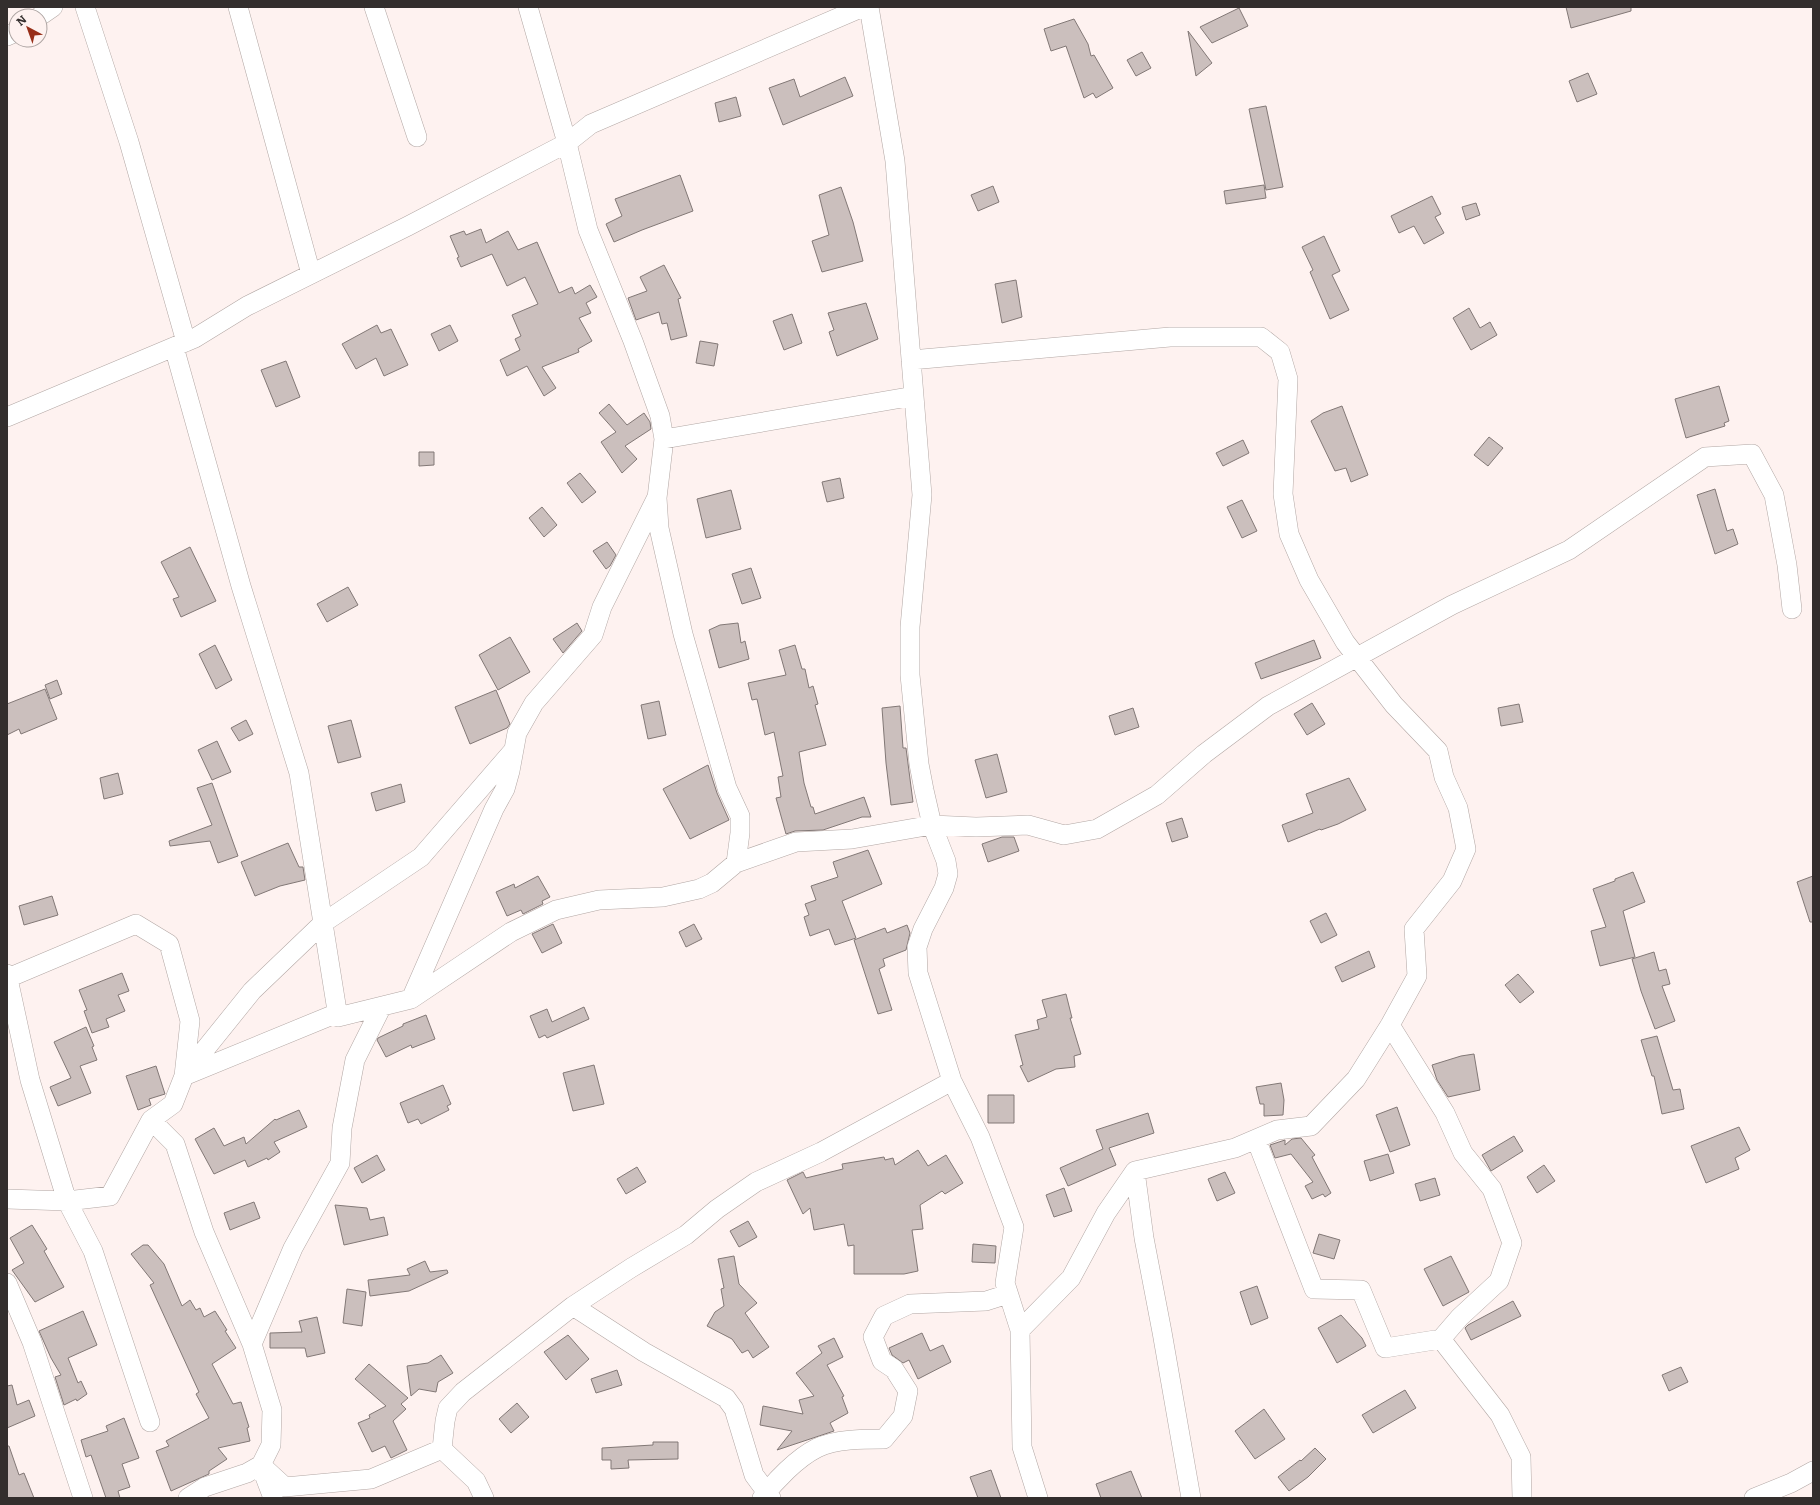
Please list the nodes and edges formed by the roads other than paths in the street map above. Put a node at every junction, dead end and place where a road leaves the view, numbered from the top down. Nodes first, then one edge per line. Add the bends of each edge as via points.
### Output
1 (85, 7) edge
2 (238, 7) edge
3 (374, 7) edge
4 (528, 7) edge
5 (863, 7) edge
6 (869, 7) edge
7 (417, 137) dead end
8 (567, 142) junction
9 (311, 274) junction
10 (180, 344) junction
11 (911, 360) junction
12 (914, 396) junction
13 (7, 417) edge
14 (664, 439) junction
15 (657, 498) junction
16 (1792, 609) dead end
17 (1356, 656) junction
18 (512, 752) junction
19 (932, 825) junction
20 (736, 863) junction
21 (323, 923) junction
22 (7, 976) edge
23 (411, 999) junction
24 (382, 1006) junction
25 (338, 1017) junction
26 (1390, 1025) junction
27 (184, 1076) junction
28 (952, 1081) junction
29 (151, 1120) junction
30 (1256, 1139) junction
31 (1135, 1171) junction
32 (7, 1199) edge
33 (67, 1201) junction
34 (7, 1283) edge
35 (1008, 1294) junction
36 (573, 1306) junction
37 (1020, 1330) junction
38 (1441, 1339) junction
39 (252, 1344) junction
40 (150, 1422) dead end
41 (442, 1450) junction
42 (261, 1465) junction
43 (1813, 1471) edge
44 (766, 1496) edge
45 (83, 1498) edge
46 (188, 1498) edge
47 (273, 1498) edge
48 (484, 1498) edge
49 (1038, 1498) edge
50 (1191, 1498) edge
51 (1522, 1498) edge
52 (1754, 1498) edge

1 - 10 street via 129,142
2 - 9 street
3 - 7 street
4 - 8 street
5 - 8 street via 590,124
6 - 11 street via 895,160
8 - 9 street
8 - 14 street via 588,230 633,341 660,416
9 - 10 street
10 - 13 street
10 - 21 street via 241,586 299,773
11 - 12 street
11 - 17 street via 1170,337 1261,337 1280,352 1288,379 1283,494 1289,534 1309,580
12 - 14 street
12 - 19 street via 922,495 910,627 910,675 919,764
14 - 15 street
15 - 18 street via 602,607 593,635 534,703 517,733
15 - 20 street via 659,528 683,634 726,788 740,816
16 - 17 street via 1774,495 1752,454 1705,457 1569,550 1452,605
17 - 19 street via 1268,706 1204,754 1157,795 1097,829 1064,835 1028,825
17 - 26 street via 1394,705 1438,751 1444,777 1458,808 1466,849 1452,881 1414,929 1417,976
18 - 21 street via 421,857
18 - 23 street via 505,790 494,809
19 - 20 street via 852,839 796,842
19 - 28 street via 946,861 948,874 944,888 922,929 917,948 918,973
20 - 23 street via 712,883 699,889 663,897 599,900 556,910 511,932
21 - 25 street
21 - 27 street via 252,990
22 - 27 street via 136,924 169,944 190,1022
22 - 33 street via 30,1080
23 - 24 street
24 - 25 street
24 - 39 street via 355,1060 342,1128 340,1163 293,1248
25 - 27 street via 334,1014
26 - 30 street via 1356,1079 1311,1126 1277,1130
26 - 38 street via 1445,1113 1463,1153 1492,1189 1512,1243 1499,1281 1460,1317
27 - 29 street via 173,1104
28 - 35 street via 980,1137 1014,1226 1005,1283
28 - 36 street via 821,1152 756,1182 717,1209 686,1235
29 - 33 street via 110,1196
29 - 39 street via 175,1144 204,1232
30 - 31 street via 1235,1148
30 - 38 street via 1314,1288 1361,1290 1385,1348
31 - 37 street via 1106,1213 1071,1278
31 - 50 street via 1144,1238
32 - 33 street
33 - 40 street via 93,1251
34 - 45 street via 35,1349
35 - 37 street
35 - 44 street via 986,1301 910,1304 884,1316 873,1337 882,1361 894,1369 908,1391 903,1416 884,1438 851,1439 817,1448 789,1469
36 - 41 street via 463,1392 448,1408
36 - 44 street via 644,1352 726,1398 734,1409 754,1475
37 - 49 street via 1022,1446
38 - 51 street via 1503,1422 1521,1458
39 - 42 street via 272,1410 271,1445
41 - 42 street via 371,1479 318,1485 285,1487
41 - 48 street via 476,1481
42 - 46 street via 247,1473 205,1487
42 - 47 street
43 - 52 street

